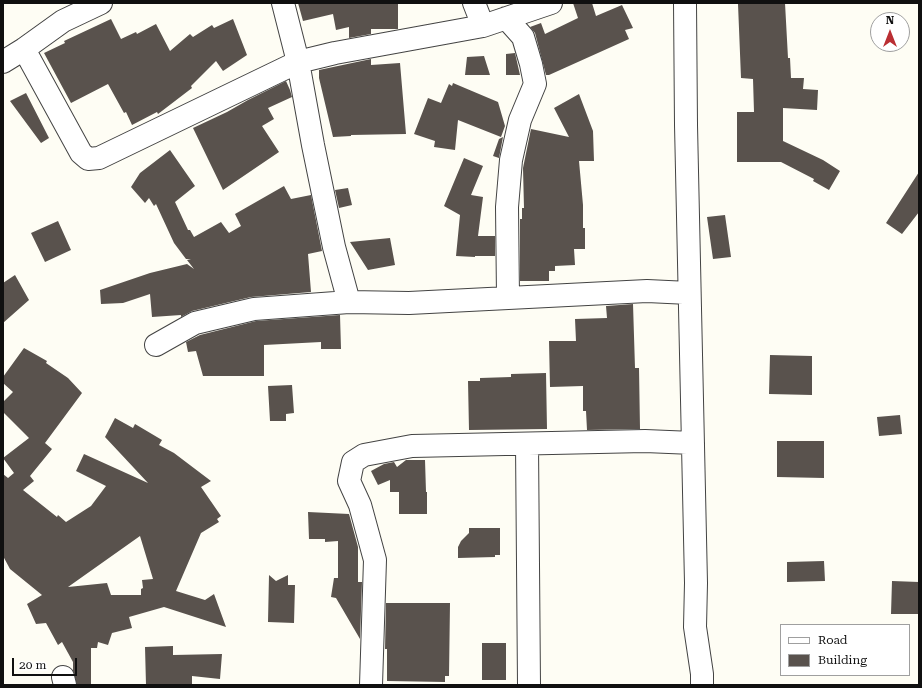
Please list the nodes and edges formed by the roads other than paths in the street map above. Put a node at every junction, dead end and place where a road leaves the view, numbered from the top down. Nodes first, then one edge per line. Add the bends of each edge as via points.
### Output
1 (101, 3) edge
2 (282, 3) edge
3 (474, 3) edge
4 (551, 3) edge
5 (685, 3) edge
6 (506, 18) junction
7 (483, 26) junction
8 (24, 49) junction
9 (3, 62) edge
10 (298, 62) junction
11 (689, 293) junction
12 (508, 297) junction
13 (349, 302) junction
14 (156, 345) dead end
15 (693, 443) junction
16 (527, 444) junction
17 (371, 685) edge
18 (529, 685) edge
19 (702, 685) edge

1 - 8 street via 63,21
2 - 10 street
3 - 7 street
4 - 6 street
5 - 11 street
6 - 7 street
6 - 12 street via 523,37 535,84 520,120 511,160
7 - 10 street
8 - 9 street
8 - 10 street via 81,153 88,159 99,158
10 - 13 street via 312,145 332,239
11 - 12 street via 647,291
11 - 15 street
12 - 13 street via 409,303
13 - 14 street via 254,309 196,323
15 - 16 street via 645,441
15 - 19 street via 695,627
16 - 17 street via 412,446 364,456 353,462 349,481 360,505 375,560
16 - 18 street

